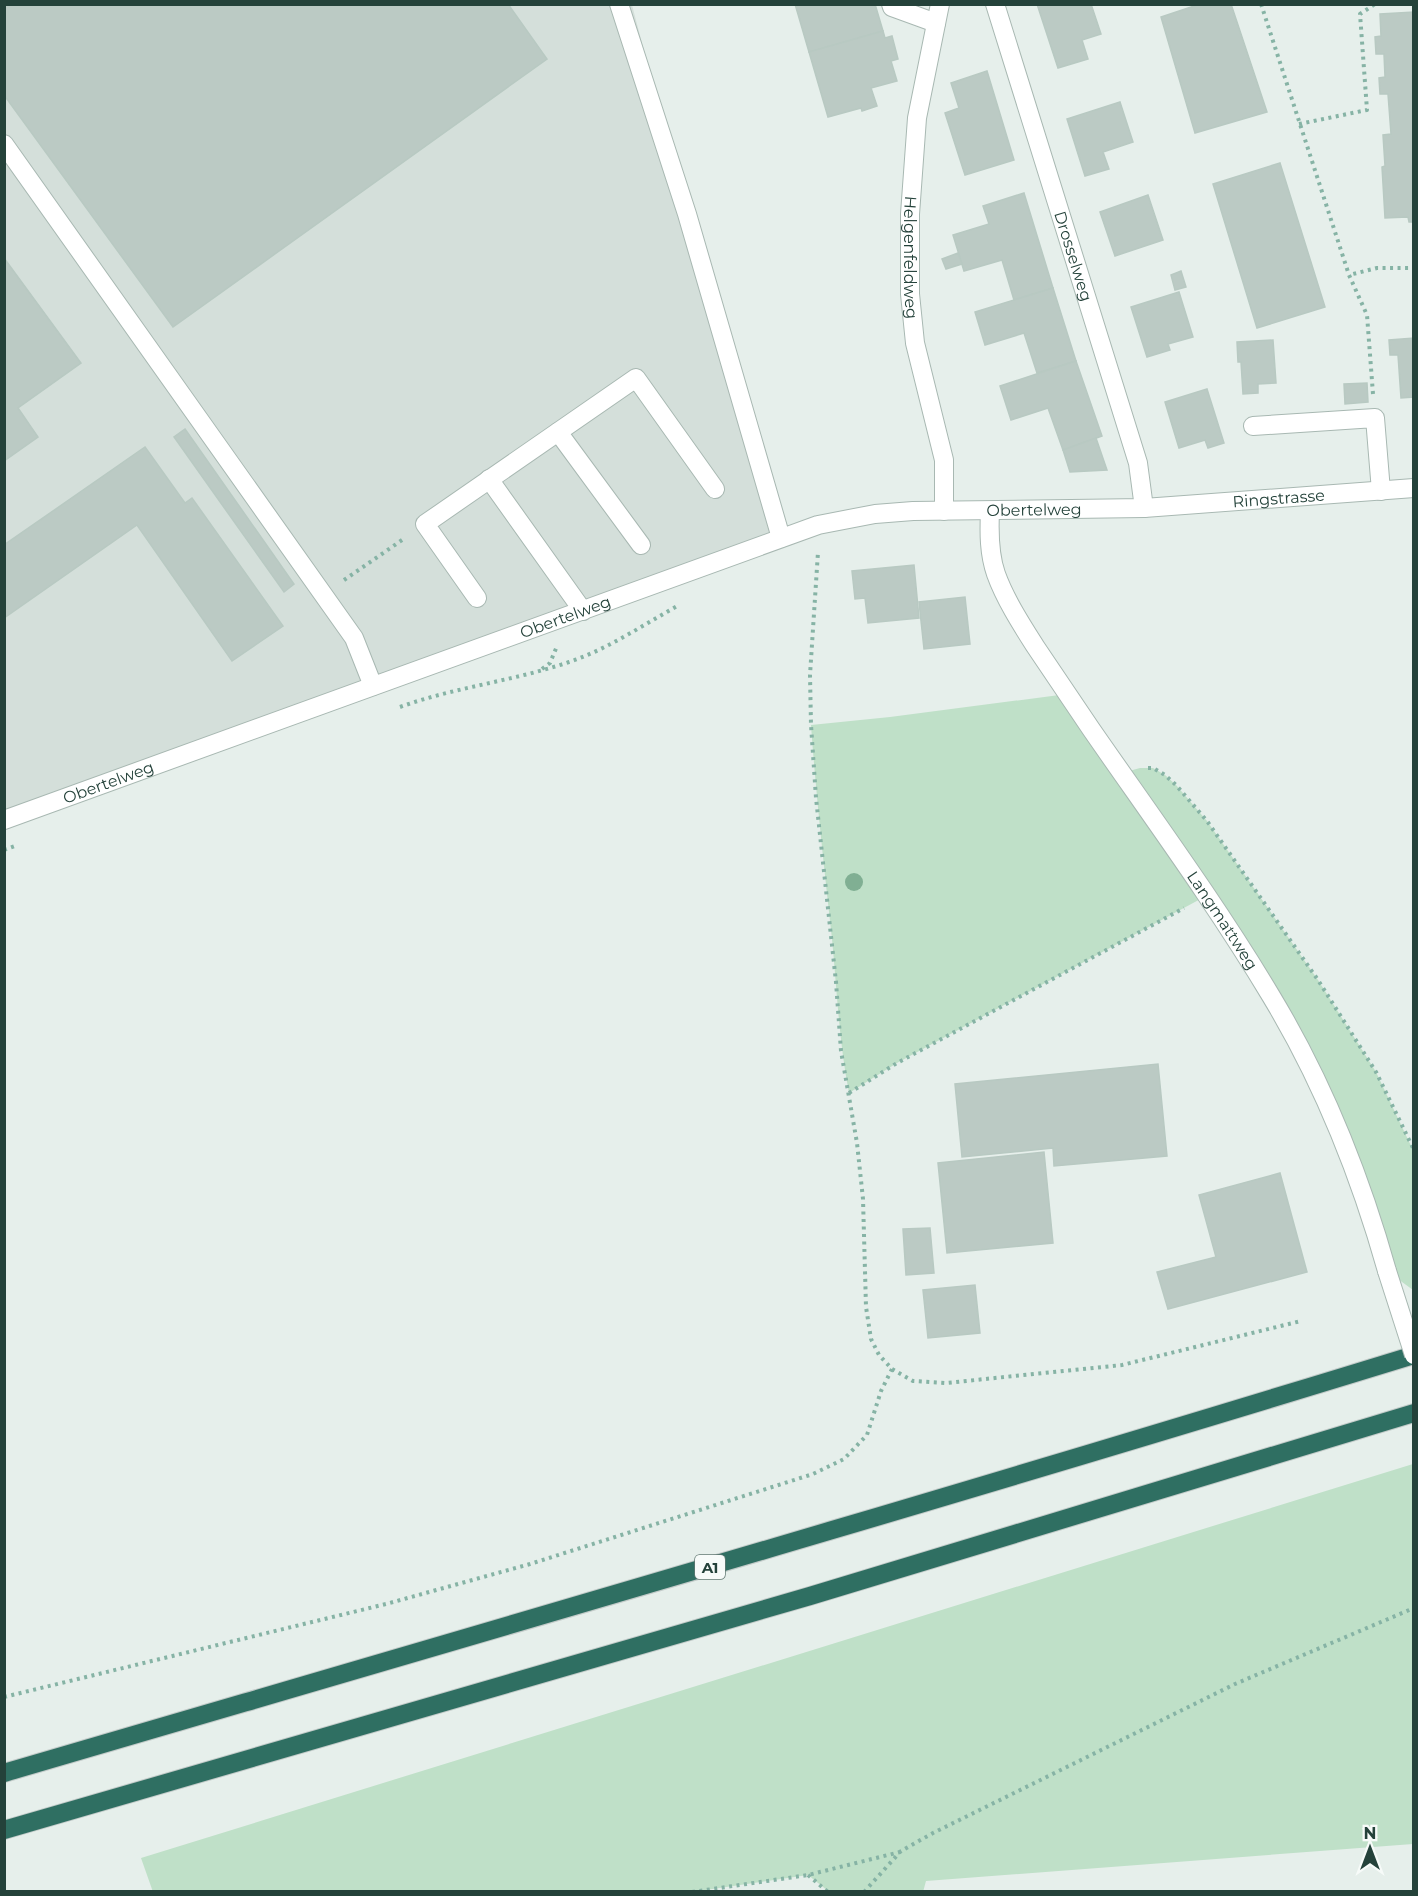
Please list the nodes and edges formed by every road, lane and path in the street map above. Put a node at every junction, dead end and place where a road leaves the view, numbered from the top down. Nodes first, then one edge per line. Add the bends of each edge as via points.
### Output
1 (619, 4) edge
2 (891, 4) edge
3 (940, 4) edge
4 (995, 4) edge
5 (1261, 4) edge
6 (1375, 4) edge
7 (936, 23) junction
8 (1299, 124) junction
9 (4, 144) edge
10 (1413, 268) edge
11 (1349, 275) junction
12 (1375, 418) junction
13 (1253, 426) dead end
14 (558, 432) junction
15 (489, 479) junction
16 (1413, 488) edge
17 (715, 489) dead end
18 (1381, 490) junction
19 (1144, 508) junction
20 (944, 511) junction
21 (990, 512) junction
22 (425, 524) junction
23 (818, 525) junction
24 (781, 538) junction
25 (641, 545) dead end
26 (323, 594) junction
27 (477, 598) dead end
28 (583, 611) junction
29 (539, 671) dead end
30 (373, 686) junction
31 (399, 707) dead end
32 (1122, 773) junction
33 (4, 820) edge
34 (21, 844) dead end
35 (4, 850) edge
36 (1206, 896) junction
37 (849, 1093) junction
38 (1413, 1150) edge
39 (1301, 1321) dead end
40 (1413, 1355) edge
41 (892, 1369) junction
42 (1413, 1413) edge
43 (1413, 1608) edge
44 (4, 1697) edge
45 (4, 1773) edge
46 (4, 1830) edge
47 (901, 1851) junction
48 (808, 1875) junction
49 (692, 1892) edge
50 (828, 1892) edge
51 (864, 1892) edge

1 - 24 street via 687,214
2 - 7 street
3 - 7 street, Helgenfeldweg
4 - 19 street, Drosselweg via 1138,463
5 - 8 path
6 - 8 path via 1360,14 1367,110
7 - 20 street, Helgenfeldweg via 917,118 910,214 910,294 915,343 944,460
8 - 11 path
9 - 26 street
10 - 11 path via 1377,268
11 - 12 path via 1366,315
12 - 13 street
12 - 18 street
14 - 15 street
14 - 17 street via 636,378
14 - 25 street
15 - 22 street
15 - 28 street
16 - 18 street, Ringstrasse
18 - 19 street, Ringstrasse
19 - 21 street, Obertelweg
20 - 21 street, Obertelweg
20 - 23 street, Obertelweg via 874,514
21 - 32 street, Langmattweg via 991,557 1019,621
22 - 26 path
22 - 27 street
23 - 24 street, Obertelweg
23 - 37 path via 811,725 841,1051
24 - 28 street, Obertelweg
26 - 30 street via 354,638
28 - 30 street, Obertelweg
29 - 31 path via 464,687
30 - 33 street, Obertelweg
32 - 36 street, Langmattweg
32 - 38 path via 1153,768 1176,785 1207,822 1318,980 1376,1072
34 - 35 path
36 - 37 path via 897,1063
36 - 40 street, Langmattweg, bridge via 1272,997 1318,1080 1354,1166
37 - 41 path via 863,1199 866,1306 871,1339
39 - 41 path via 1122,1365 946,1383 913,1381
40 - 45 highway, A1 via 1126,1444
41 - 44 path via 867,1435 843,1459 813,1474 520,1567 386,1604
42 - 46 highway via 799,1599
43 - 47 path via 1225,1689
47 - 48 path
47 - 51 path
48 - 49 path
48 - 50 path

